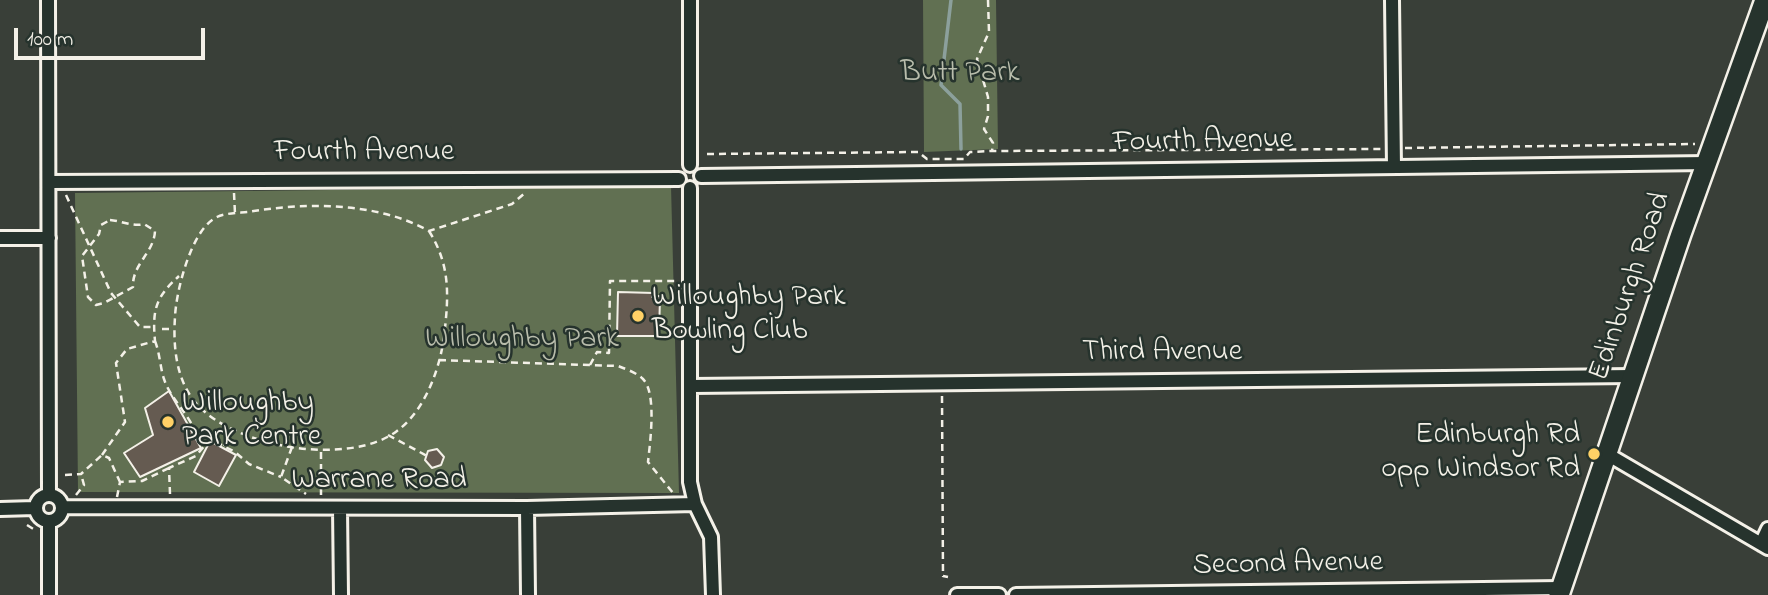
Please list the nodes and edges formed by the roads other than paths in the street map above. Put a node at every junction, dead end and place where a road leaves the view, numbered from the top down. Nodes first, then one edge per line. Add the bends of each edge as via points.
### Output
1 (48, 0) edge
2 (691, 0) edge
3 (1392, 0) edge
4 (1765, 0) edge
5 (1707, 163) junction
6 (690, 165) junction
7 (1394, 167) junction
8 (701, 176) junction
9 (679, 179) junction
10 (49, 182) junction
11 (690, 188) junction
12 (0, 238) edge
13 (49, 238) junction
14 (1633, 376) junction
15 (691, 386) junction
16 (1607, 454) junction
17 (49, 495) junction
18 (695, 504) junction
19 (35, 508) junction
20 (62, 508) junction
21 (340, 508) junction
22 (527, 508) junction
23 (0, 509) edge
24 (49, 522) junction
25 (1768, 529) edge
26 (1765, 546) edge
27 (1560, 592) edge
28 (49, 595) edge
29 (341, 595) edge
30 (528, 595) edge
31 (713, 595) edge
32 (957, 595) edge
33 (999, 595) edge
34 (1016, 595) edge

1 - 10 street
2 - 6 street
3 - 7 street
4 - 5 main road, Edinburgh Road
5 - 7 street, Fourth Avenue
5 - 14 main road, Edinburgh Road
6 - 8 street
6 - 9 street via 680,171
7 - 8 street, Fourth Avenue
8 - 11 street
9 - 10 street, Fourth Avenue
9 - 11 street
10 - 13 street
11 - 15 street
12 - 13 street
13 - 17 street
14 - 15 street, Third Avenue
14 - 16 main road, Edinburgh Road
15 - 18 street via 690,482
16 - 26 street
16 - 27 main road, Edinburgh Road
17 - 19 street via 41,497
17 - 20 street via 57,498
18 - 22 street, Warrane Road
18 - 31 street via 711,537
19 - 23 street
19 - 24 street via 38,516
20 - 21 street, Warrane Road via 321,503
20 - 24 street via 57,519
21 - 22 street, Warrane Road
21 - 29 street
22 - 30 street
24 - 28 street
25 - 26 street
27 - 34 street, Second Avenue
32 - 33 street

